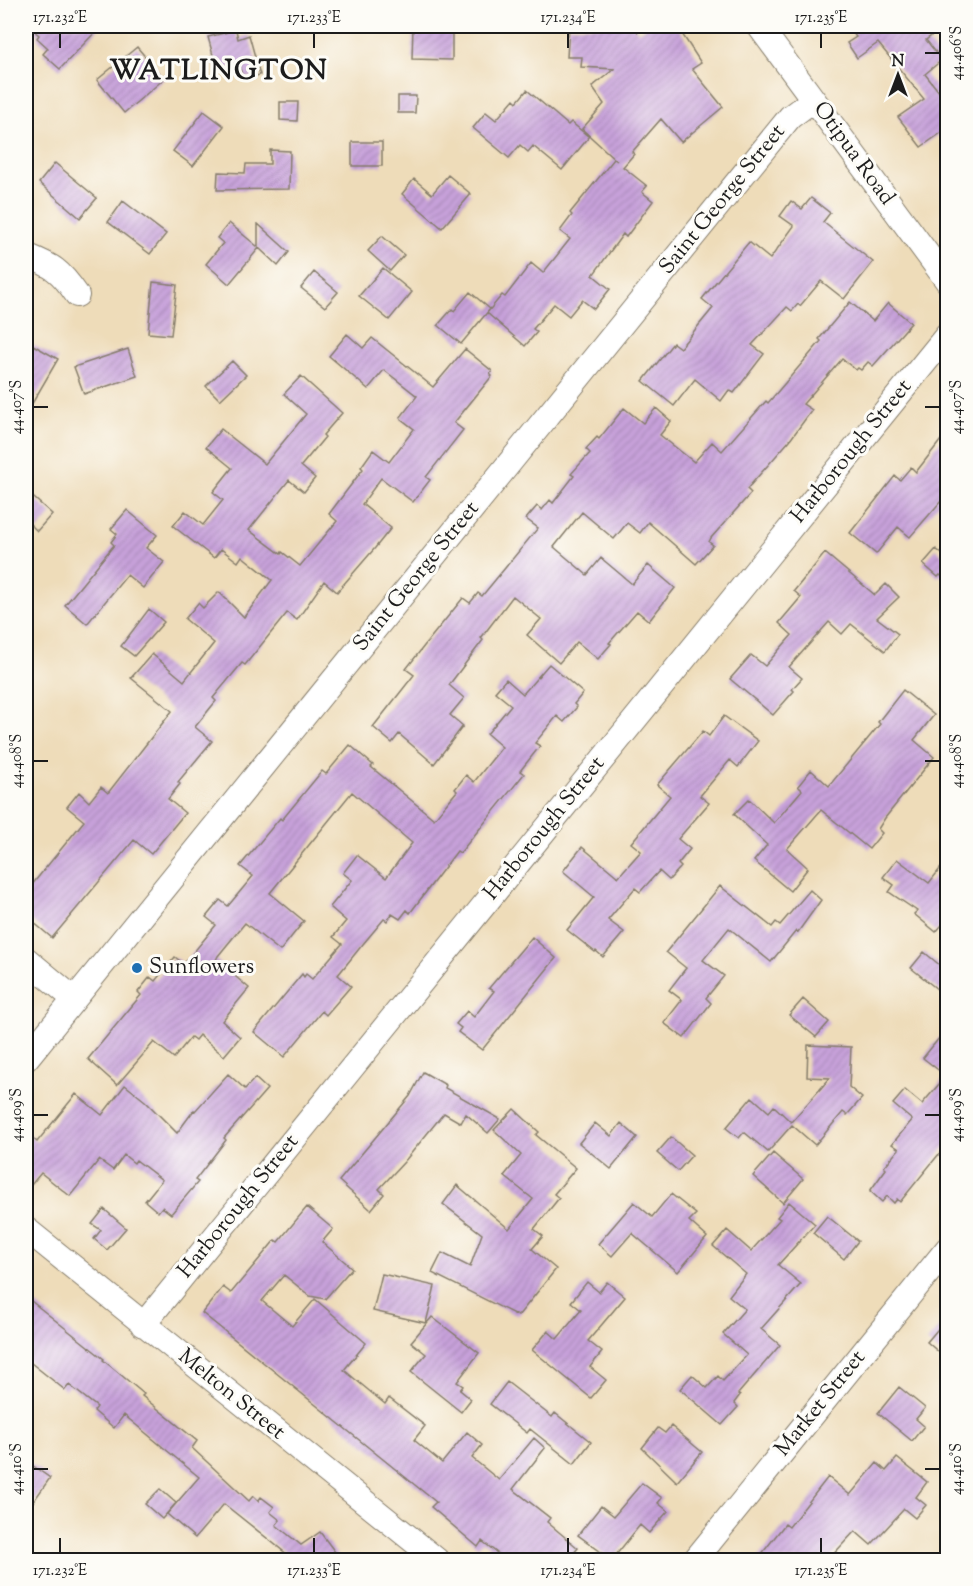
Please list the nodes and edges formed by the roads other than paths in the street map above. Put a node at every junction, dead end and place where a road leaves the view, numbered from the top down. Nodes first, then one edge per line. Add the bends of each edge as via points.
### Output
1 (759, 26) edge
2 (813, 100) junction
3 (26, 255) edge
4 (948, 282) edge
5 (77, 295) dead end
6 (948, 334) edge
7 (26, 959) edge
8 (74, 999) junction
9 (26, 1059) edge
10 (26, 1229) edge
11 (948, 1248) edge
12 (143, 1325) junction
13 (437, 1560) edge
14 (695, 1560) edge

1 - 2 street, Otipua Road
2 - 4 street, Otipua Road
2 - 8 street, Saint George Street via 790,117
3 - 5 street via 52,265
6 - 12 street, Harborough Street
7 - 8 street
8 - 9 street, Saint George Street
10 - 12 street, Melton Street
11 - 14 street, Market Street
12 - 13 street, Melton Street

